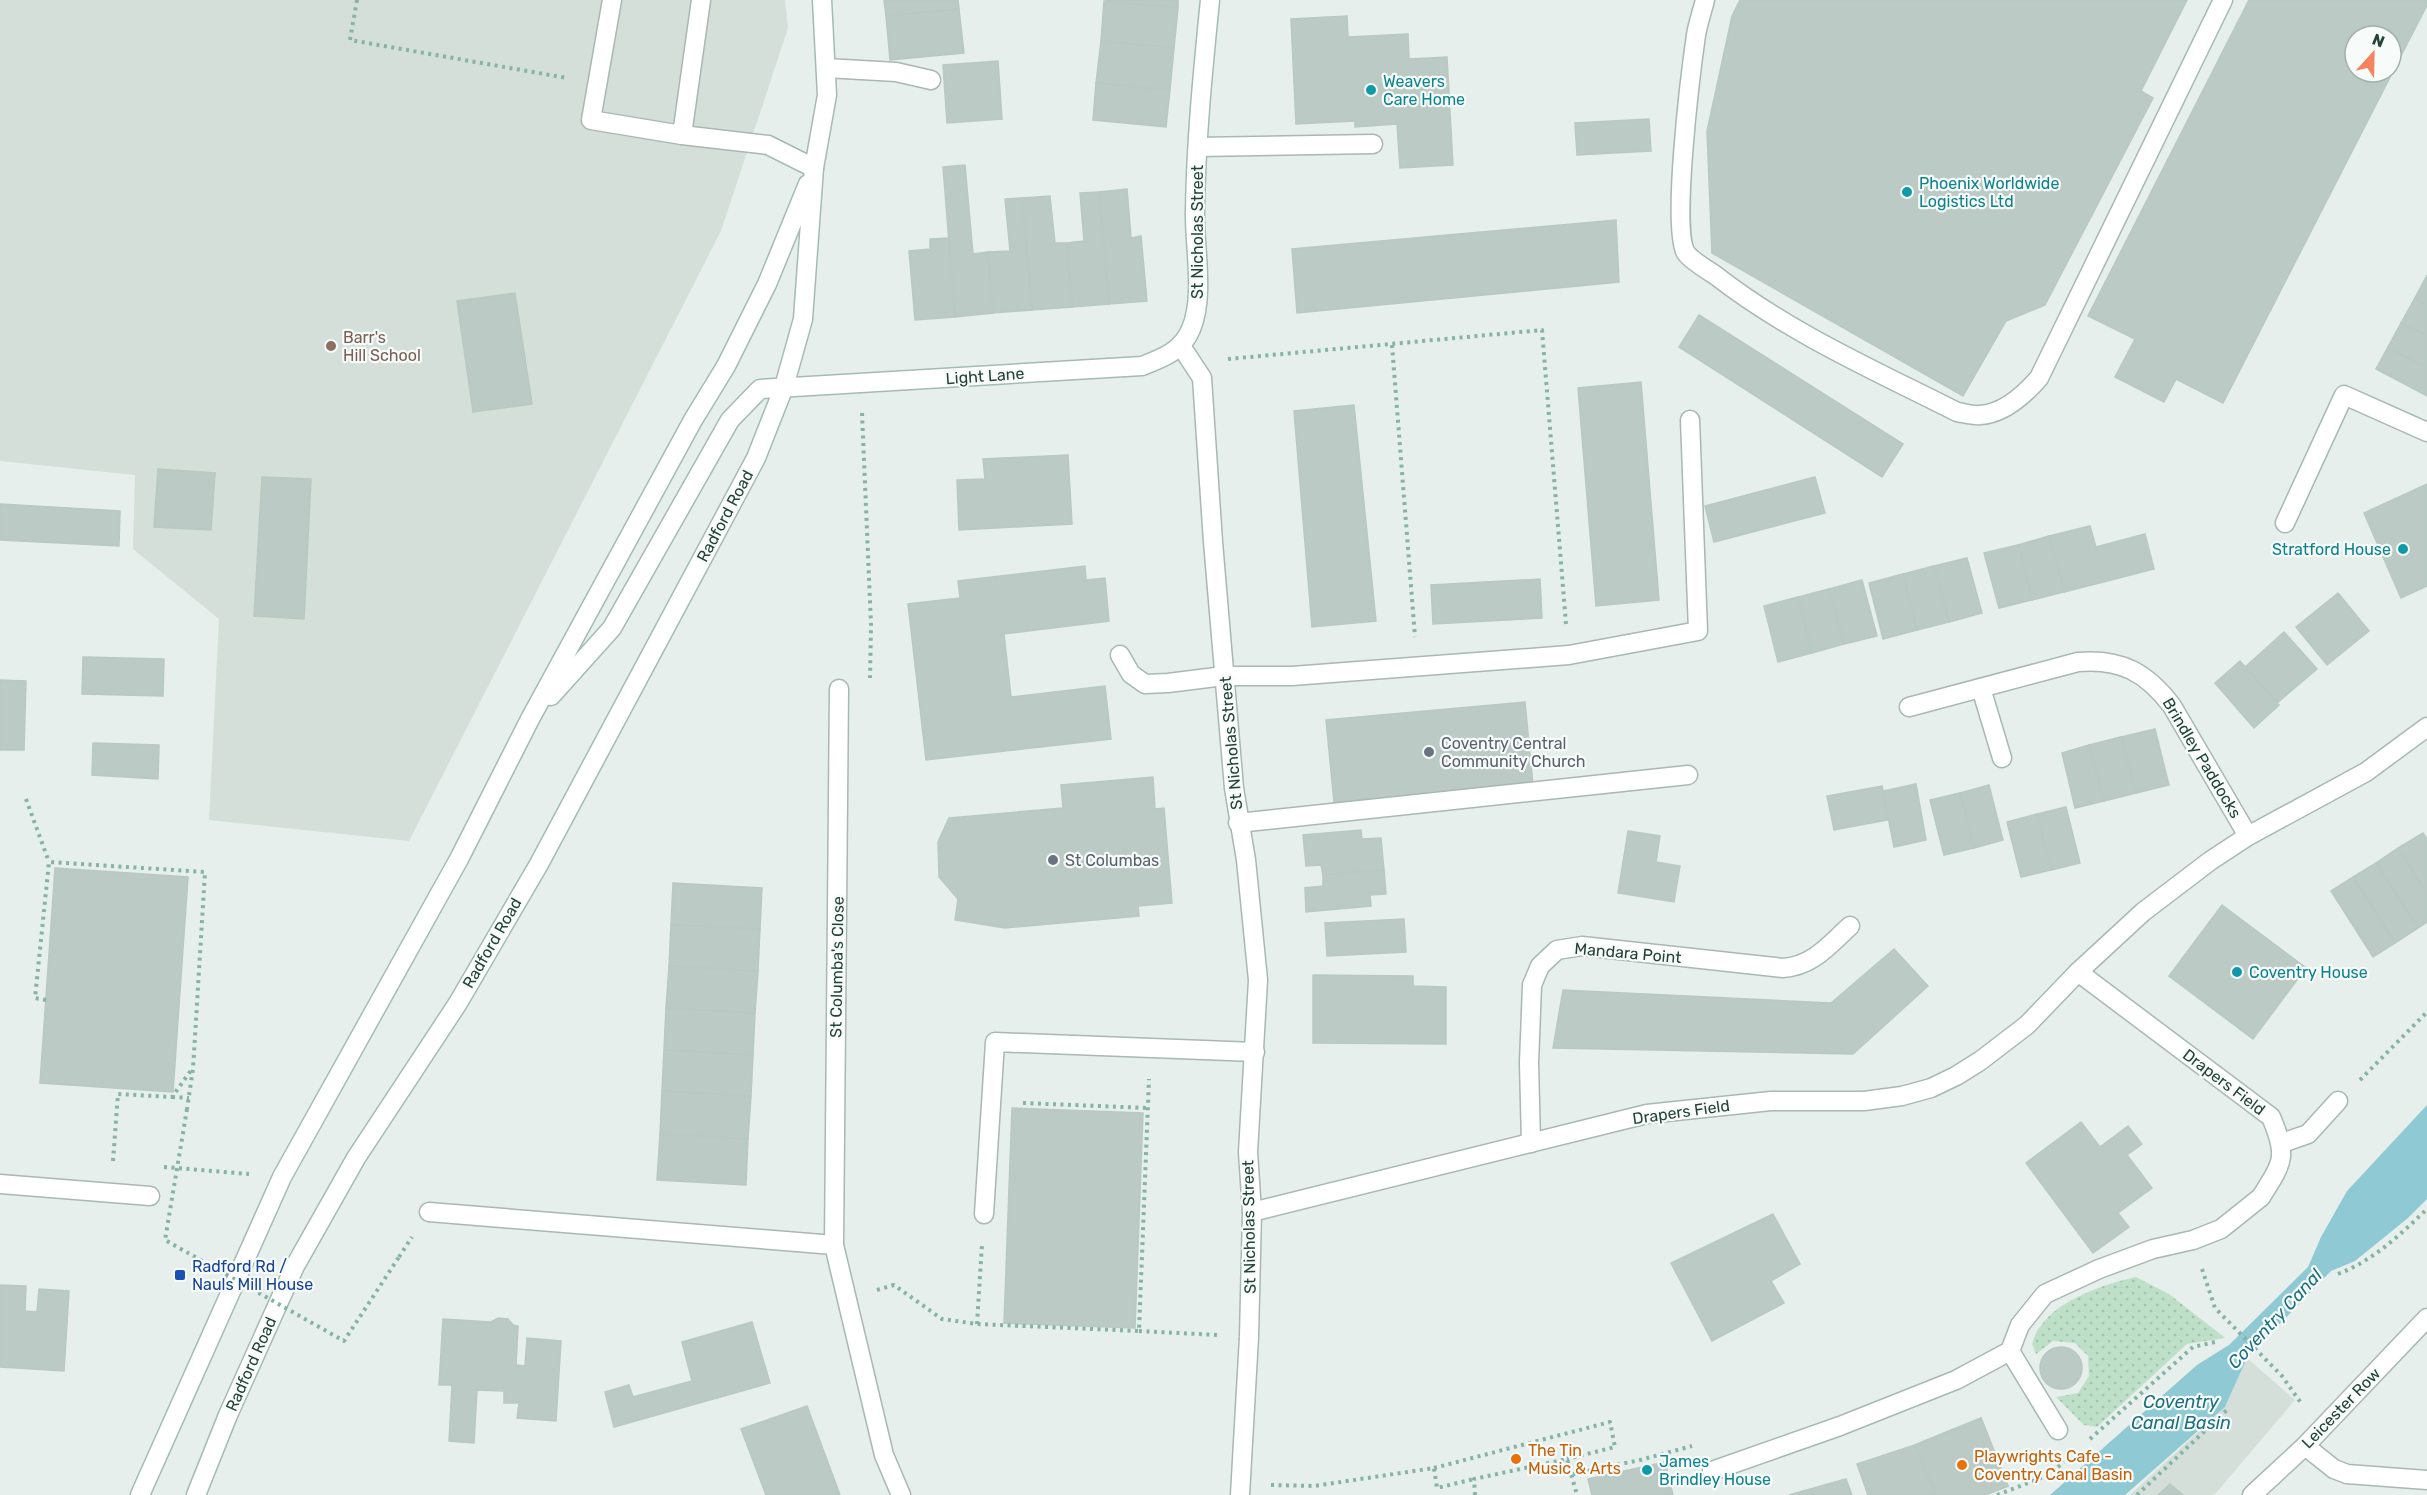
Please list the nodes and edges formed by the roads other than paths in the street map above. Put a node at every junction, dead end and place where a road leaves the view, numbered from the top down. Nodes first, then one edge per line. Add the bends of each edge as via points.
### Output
1 (612, 0) edge
2 (701, 0) edge
3 (822, 0) edge
4 (1210, 0) edge
5 (1705, 0) edge
6 (2223, 0) edge
7 (826, 68) junction
8 (931, 80) dead end
9 (682, 135) junction
10 (1373, 144) dead end
11 (1198, 147) junction
12 (814, 168) junction
13 (1181, 346) junction
14 (784, 387) junction
15 (1690, 420) dead end
16 (2427, 432) edge
17 (2285, 523) dead end
18 (1120, 655) dead end
19 (1224, 676) junction
20 (1982, 688) junction
21 (839, 689) road end
22 (1909, 707) dead end
23 (530, 719) junction
24 (2427, 727) edge
25 (2002, 758) dead end
26 (1688, 775) dead end
27 (1238, 823) junction
28 (2248, 836) junction
29 (1850, 926) dead end
30 (2078, 972) junction
31 (1255, 1052) junction
32 (2338, 1101) road end
33 (1531, 1143) junction
34 (2282, 1143) junction
35 (0, 1184) edge
36 (150, 1196) dead end
37 (429, 1212) dead end
38 (1252, 1212) junction
39 (984, 1214) road end
40 (834, 1245) junction
41 (2427, 1318) edge
42 (2010, 1351) junction
43 (2058, 1430) dead end
44 (2305, 1446) junction
45 (1712, 1471) road end
46 (2427, 1480) edge
47 (1240, 1490) edge
48 (140, 1495) edge
49 (196, 1495) edge
50 (901, 1495) edge
51 (2252, 1495) edge

1 - 9 street via 591,120
2 - 9 street
3 - 7 street, Radford Road
4 - 11 street, St Nicholas Street
5 - 6 street via 1696,33 1685,135 1680,223 1687,254 1804,336 1957,412 1981,416 2004,407 2039,378
7 - 8 street via 896,72
7 - 12 street, Radford Road via 827,95
9 - 12 street via 768,145
10 - 11 street
11 - 13 street, St Nicholas Street via 1197,306
12 - 14 street, Radford Road via 803,320
12 - 23 street, Radford Road via 767,284 726,366
13 - 14 street, Light Lane via 1142,366
13 - 19 street, St Nicholas Street via 1202,378
14 - 23 street, Radford Road via 760,389 730,420 612,628
14 - 49 street, Radford Road via 756,458 539,864 458,1003 356,1158 295,1266
15 - 19 street via 1698,631 1569,655 1292,676
16 - 17 street via 2344,395
18 - 19 street via 1131,674 1144,684
19 - 27 street, St Nicholas Street
20 - 22 street, Brindley Paddocks
20 - 25 street
20 - 28 street, Brindley Paddocks via 2095,661 2114,663 2148,679 2172,706
21 - 40 street, St Columba's Close
23 - 48 street, Radford Road via 459,860 282,1177
24 - 28 street, Drapers Field via 2366,772
26 - 27 street
27 - 31 street, St Nicholas Street via 1246,860 1258,980
28 - 30 street, Drapers Field via 2143,912
29 - 33 street, Mandara Point via 1800,967 1582,946 1557,950 1540,966 1532,985
30 - 33 street, Drapers Field via 2027,1025 1980,1061 1931,1088 1864,1101 1771,1101 1647,1114
30 - 34 street, Drapers Field via 2271,1117
31 - 38 street, St Nicholas Street via 1248,1152
31 - 39 street via 994,1042
32 - 34 street via 2308,1134
33 - 38 street, Drapers Field
34 - 42 street via 2281,1160 2261,1197 2221,1229 2153,1249 2045,1294 2020,1325
35 - 36 street
37 - 40 street
38 - 47 street, St Nicholas Street
40 - 50 street, St Columba's Close via 884,1455
41 - 44 street, Leicester Row
42 - 43 street
42 - 45 street via 1956,1380
44 - 46 street via 2334,1469 2348,1474
44 - 51 street, Leicester Row

